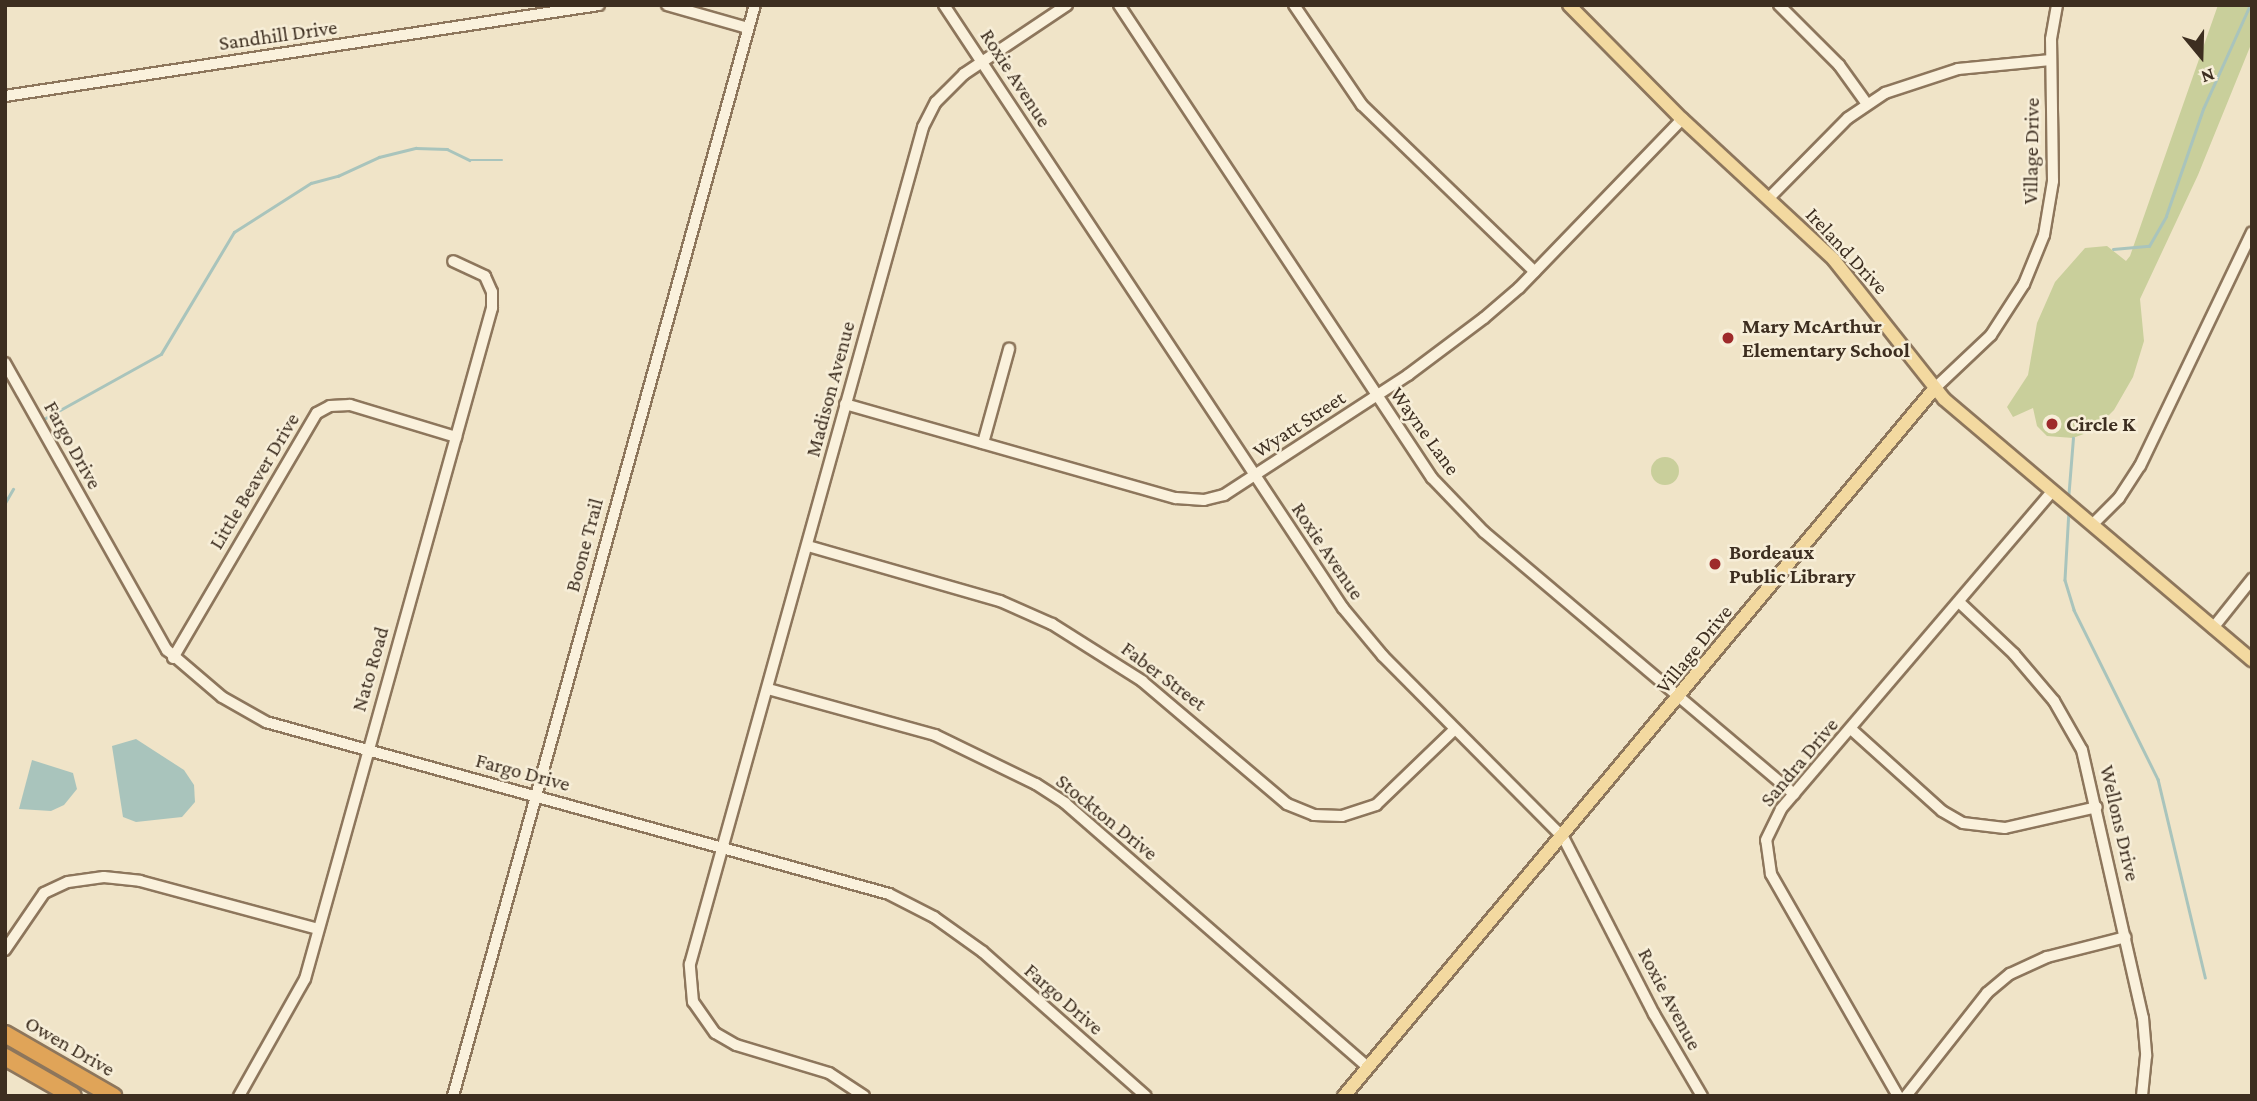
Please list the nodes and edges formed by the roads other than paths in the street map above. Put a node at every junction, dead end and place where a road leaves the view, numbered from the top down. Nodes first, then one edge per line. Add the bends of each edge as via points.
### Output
1 (599, 5) edge
2 (667, 5) edge
3 (755, 5) edge
4 (944, 5) edge
5 (1068, 5) edge
6 (1119, 5) edge
7 (1294, 5) edge
8 (1569, 5) edge
9 (1779, 5) edge
10 (2057, 5) edge
11 (748, 28) junction
12 (2051, 60) junction
13 (982, 61) junction
14 (5, 96) edge
15 (1867, 104) junction
16 (1682, 119) junction
17 (1769, 198) junction
18 (2252, 232) edge
19 (2247, 254) edge
20 (453, 261) dead end
21 (1535, 272) junction
22 (1009, 349) dead end
23 (5, 363) edge
24 (1935, 388) junction
25 (1376, 396) junction
26 (845, 404) junction
27 (456, 437) junction
28 (983, 443) junction
29 (1255, 476) junction
30 (2053, 491) junction
31 (2092, 524) junction
32 (808, 546) junction
33 (2252, 579) edge
34 (1959, 602) junction
35 (2213, 628) junction
36 (173, 658) junction
37 (2252, 660) edge
38 (768, 688) junction
39 (1679, 698) junction
40 (1851, 729) junction
41 (1454, 730) junction
42 (366, 751) junction
43 (1794, 794) junction
44 (536, 795) junction
45 (2097, 807) junction
46 (1563, 838) junction
47 (723, 847) junction
48 (318, 929) junction
49 (2126, 937) junction
50 (5, 950) edge
51 (5, 1034) edge
52 (5, 1046) edge
53 (42, 1055) junction
54 (5, 1057) edge
55 (1368, 1067) junction
56 (73, 1096) edge
57 (113, 1096) edge
58 (239, 1096) edge
59 (453, 1096) edge
60 (864, 1096) edge
61 (1146, 1096) edge
62 (1344, 1096) edge
63 (1702, 1096) edge
64 (1898, 1096) edge
65 (1906, 1096) edge
66 (2142, 1096) edge

1 - 14 street, Sandhill Drive
2 - 11 street
3 - 11 street, Boone Trail
4 - 13 street, Roxie Avenue
5 - 13 street, Madison Avenue
6 - 25 street, Wayne Lane
7 - 21 street via 1362,105
8 - 16 main road, Ireland Drive
9 - 15 street via 1839,65
10 - 12 street, Village Drive
11 - 44 street, Boone Trail
12 - 15 street via 1958,69 1902,85
12 - 24 street, Village Drive via 2053,181 2036,258 1991,335
13 - 26 street, Madison Avenue via 942,94 923,127
13 - 29 street, Roxie Avenue
15 - 17 street
16 - 17 main road, Ireland Drive
16 - 21 street, Wyatt Street
17 - 24 main road, Ireland Drive via 1834,260
18 - 19 street
19 - 31 street via 2140,466 2119,498
20 - 27 street, Nato Road via 485,276 493,300
21 - 25 street, Wyatt Street via 1484,318
22 - 28 street
23 - 36 street, Fargo Drive
24 - 30 main road, Ireland Drive
24 - 39 main road, Village Drive
25 - 29 street, Wyatt Street
25 - 39 street, Wayne Lane via 1411,451 1458,507
26 - 28 street, Wyatt Street
26 - 32 street, Madison Avenue
27 - 36 street, Little Beaver Drive via 350,405 317,413
27 - 42 street, Nato Road
28 - 29 street, Wyatt Street via 1176,498 1214,498
29 - 41 street, Roxie Avenue via 1359,629
30 - 31 main road, Ireland Drive
30 - 34 street, Sandra Drive
31 - 35 main road, Ireland Drive
32 - 38 street, Madison Avenue
32 - 41 street, Faber Street via 1000,601 1052,624 1142,681 1276,796 1314,815 1342,817 1376,805
33 - 35 street
34 - 40 street, Sandra Drive
34 - 45 street, Wellons Drive via 2014,654 2054,701 2082,750
35 - 37 main road, Ireland Drive
36 - 42 street, Fargo Drive via 222,697 266,722
38 - 47 street, Madison Avenue
38 - 55 street, Stockton Drive via 934,735 1037,784 1065,803
39 - 43 street, Wayne Lane
39 - 46 main road, Village Drive
40 - 43 street, Sandra Drive
40 - 45 street via 1942,811 1963,823 2005,828
41 - 46 street, Roxie Avenue
42 - 44 street, Fargo Drive
42 - 48 street, Nato Road
43 - 64 street, Sandra Drive via 1770,828 1768,864
44 - 47 street, Fargo Drive
44 - 59 street, Boone Trail
45 - 49 street, Wellons Drive
46 - 55 main road, Village Drive
46 - 63 street, Roxie Avenue via 1666,1038
47 - 60 street, Madison Avenue via 690,964 690,990 699,1015 725,1040 812,1066
47 - 61 street, Fargo Drive via 868,886 934,917 983,952
48 - 50 street via 140,881 104,877 68,882 44,892
48 - 58 street, Nato Road via 304,979
49 - 65 street via 2047,957 2010,974 1987,993
49 - 66 street, Wellons Drive via 2146,1038
51 - 53 highway, Owen Drive
52 - 53 highway via 27,1058
53 - 57 highway, Owen Drive
54 - 56 highway, Owen Drive
55 - 62 main road, Village Drive

